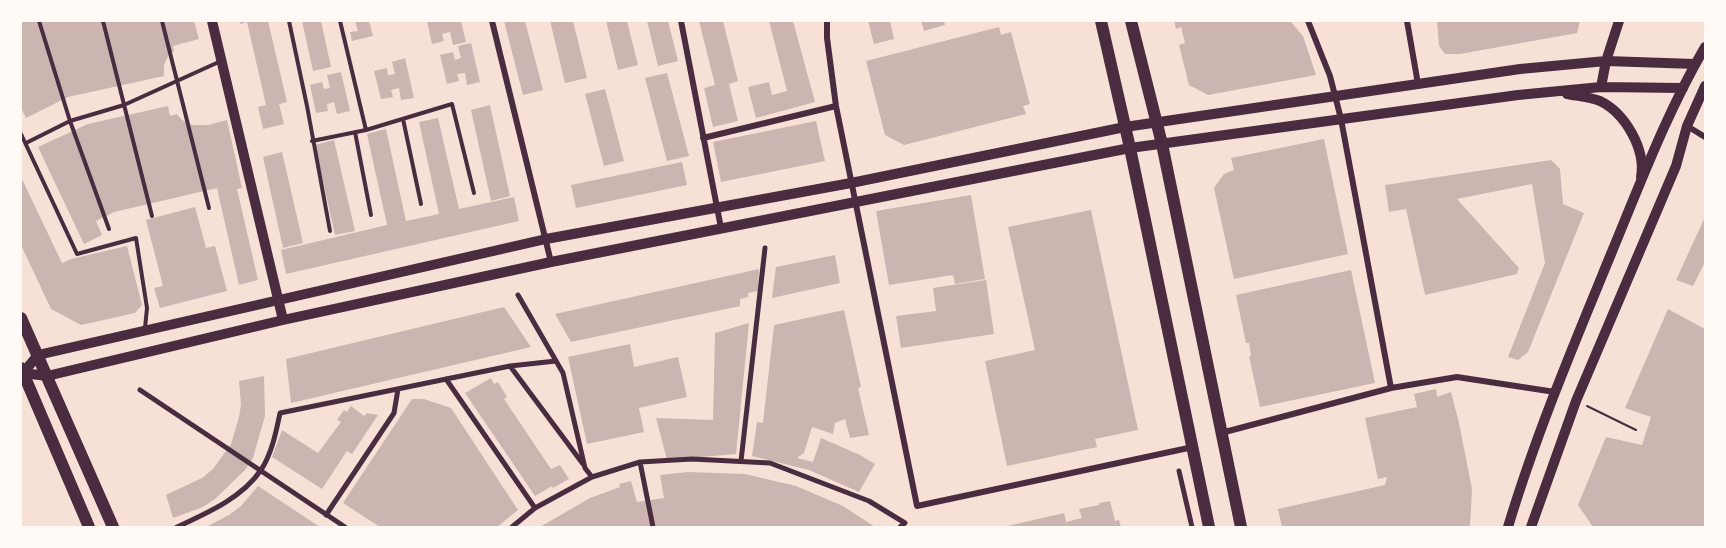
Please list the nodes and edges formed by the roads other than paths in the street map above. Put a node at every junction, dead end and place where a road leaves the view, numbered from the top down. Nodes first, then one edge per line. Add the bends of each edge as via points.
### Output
1 (39, 21) edge
2 (104, 21) edge
3 (162, 21) edge
4 (212, 21) edge
5 (289, 21) edge
6 (340, 21) edge
7 (492, 21) edge
8 (681, 21) edge
9 (827, 21) edge
10 (1101, 21) edge
11 (1131, 21) edge
12 (1308, 21) edge
13 (1407, 21) edge
14 (1619, 21) edge
15 (1705, 47) edge
16 (222, 60) junction
17 (1606, 61) junction
18 (1695, 64) junction
19 (177, 82) junction
20 (1418, 84) junction
21 (1705, 86) edge
22 (1601, 87) junction
23 (1683, 88) junction
24 (1555, 91) junction
25 (1336, 96) junction
26 (124, 105) junction
27 (836, 106) junction
28 (1341, 118) junction
29 (402, 119) junction
30 (70, 121) junction
31 (1157, 124) junction
32 (1687, 126) junction
33 (1125, 127) junction
34 (366, 130) junction
35 (355, 132) junction
36 (21, 134) edge
37 (1705, 137) edge
38 (703, 138) junction
39 (312, 141) junction
40 (26, 143) junction
41 (1162, 144) junction
42 (1130, 148) junction
43 (851, 183) junction
44 (1639, 188) junction
45 (474, 193) dead end
46 (854, 201) junction
47 (421, 204) dead end
48 (210, 208) dead end
49 (717, 208) junction
50 (370, 215) dead end
51 (152, 216) dead end
52 (721, 228) junction
53 (109, 229) dead end
54 (330, 231) dead end
55 (546, 239) junction
56 (765, 248) dead end
57 (552, 262) junction
58 (518, 295) dead end
59 (278, 300) junction
60 (21, 318) edge
61 (283, 320) junction
62 (145, 330) junction
63 (38, 355) junction
64 (556, 361) junction
65 (510, 366) junction
66 (22, 371) edge
67 (47, 376) junction
68 (446, 379) junction
69 (1391, 388) junction
70 (398, 389) junction
71 (141, 390) dead end
72 (1555, 392) junction
73 (1221, 433) junction
74 (1192, 447) junction
75 (741, 461) junction
76 (640, 462) junction
77 (585, 468) junction
78 (261, 470) junction
79 (1179, 471) dead end
80 (592, 477) junction
81 (535, 508) junction
82 (326, 515) junction
83 (89, 527) edge
84 (113, 527) edge
85 (177, 527) edge
86 (345, 527) edge
87 (512, 527) edge
88 (653, 527) edge
89 (900, 527) edge
90 (1192, 527) edge
91 (1209, 527) edge
92 (1241, 527) edge
93 (1508, 527) edge
94 (1531, 527) edge

1 - 30 lane
2 - 26 lane
3 - 19 lane
4 - 16 street
5 - 39 lane
6 - 34 lane
7 - 55 street
8 - 38 street
9 - 27 street
10 - 33 main road
11 - 31 main road
12 - 25 street
13 - 20 street
14 - 17 street
15 - 18 street
16 - 19 lane
16 - 59 street
17 - 18 street
17 - 20 street
17 - 22 street
18 - 23 street
19 - 26 lane
19 - 48 lane
20 - 25 street
21 - 32 street
22 - 23 street
22 - 24 street
23 - 44 street
24 - 28 street
24 - 44 street via 1599,101 1621,117 1637,144 1643,168
25 - 28 street
25 - 31 street
26 - 30 lane
26 - 51 lane
27 - 38 street
27 - 43 street
28 - 41 street
28 - 69 street
29 - 34 lane
29 - 45 lane via 452,104
29 - 47 lane
30 - 40 lane
30 - 53 lane
31 - 33 street
31 - 41 main road
32 - 37 street
32 - 94 street via 1676,166 1576,401
33 - 42 main road
33 - 43 street
34 - 35 lane
35 - 39 lane
35 - 50 lane
36 - 40 lane
38 - 49 street
39 - 54 lane
40 - 62 lane via 76,254 136,238 147,308
41 - 42 street
41 - 73 main road
42 - 46 street
42 - 74 main road
43 - 46 street
43 - 49 street
44 - 72 street
46 - 52 street
46 - 74 street via 917,506
49 - 52 street
49 - 55 street
52 - 57 street
55 - 57 street
55 - 59 street
56 - 75 street
57 - 61 street
58 - 64 street
59 - 61 street
59 - 62 street
60 - 63 main road
61 - 67 street
62 - 63 street
63 - 66 street
63 - 67 main road
64 - 65 street
64 - 77 street via 563,373
65 - 68 street
65 - 77 street
66 - 67 street
66 - 83 main road
67 - 84 main road
68 - 70 street
68 - 81 street
69 - 72 street via 1457,377
69 - 73 street
70 - 78 street via 280,413 275,438
70 - 82 street via 394,413
71 - 78 street
72 - 93 street
73 - 92 main road
74 - 91 main road
75 - 76 street
75 - 89 street via 770,463 869,501 905,523
76 - 80 street
76 - 88 street
77 - 80 street
78 - 82 street
78 - 85 street via 218,508
79 - 90 street
80 - 81 street
81 - 87 street
82 - 86 street

